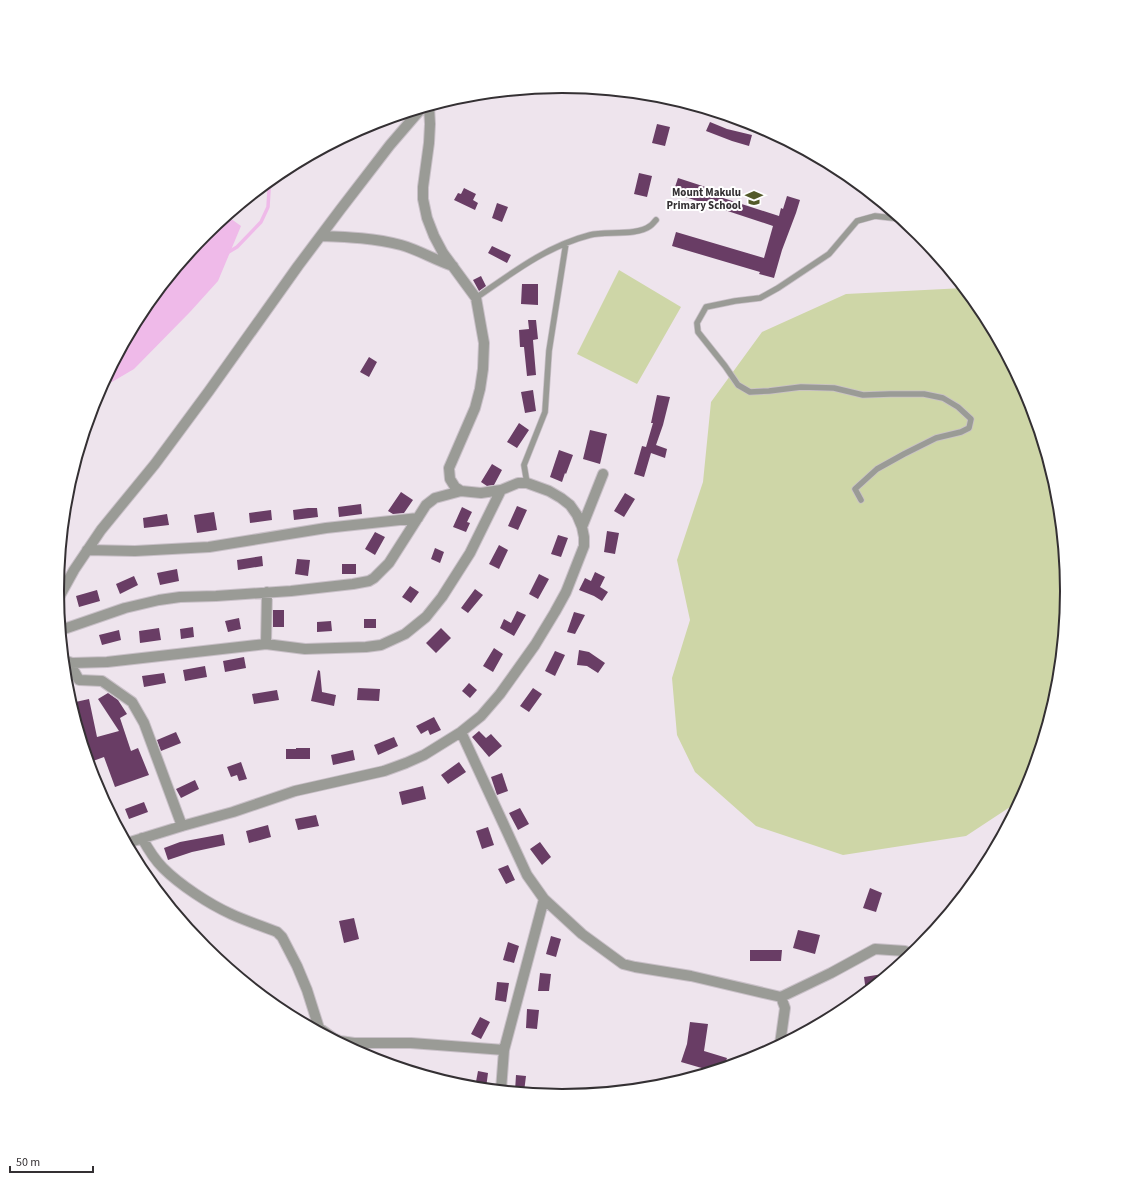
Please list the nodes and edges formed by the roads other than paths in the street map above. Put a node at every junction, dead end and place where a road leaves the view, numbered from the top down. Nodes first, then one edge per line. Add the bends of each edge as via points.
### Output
1 (429, 111) edge
2 (416, 115) edge
3 (891, 218) edge
4 (656, 220) dead end
5 (321, 236) junction
6 (566, 243) junction
7 (453, 266) junction
8 (476, 298) junction
9 (603, 474) dead end
10 (450, 479) junction
11 (526, 483) junction
12 (461, 491) junction
13 (496, 494) junction
14 (443, 495) junction
15 (861, 500) dead end
16 (418, 518) junction
17 (582, 527) junction
18 (87, 550) junction
19 (64, 589) edge
20 (268, 592) junction
21 (65, 628) edge
22 (266, 644) junction
23 (69, 662) edge
24 (70, 667) edge
25 (461, 732) junction
26 (182, 826) junction
27 (142, 838) junction
28 (132, 841) edge
29 (544, 900) junction
30 (905, 951) edge
31 (781, 997) junction
32 (318, 1025) edge
33 (781, 1039) edge
34 (353, 1043) edge
35 (504, 1050) junction
36 (501, 1085) edge

1 - 7 street via 423,199 434,236
2 - 5 street
3 - 15 lane via 875,216 858,221 829,254 778,288 760,298 735,300 706,307 697,323 698,332 738,386 750,392 801,387 834,388 863,394 924,394 943,398 971,419 969,428 936,438 877,469 855,489
4 - 6 lane via 641,231 591,234
5 - 7 street via 363,238 400,245
5 - 18 street via 205,397
6 - 8 lane via 531,260
6 - 11 lane via 549,351 544,412 524,465
7 - 8 street
8 - 10 street via 484,343 483,369 475,408 449,468
9 - 17 street
10 - 12 street via 455,488
10 - 14 street
11 - 13 street via 518,483
11 - 17 street via 561,498 570,505
12 - 13 street
12 - 14 street
13 - 22 street via 463,566 426,617 405,634 381,645 366,647 305,649
14 - 16 street via 430,501
16 - 18 street via 326,528 209,547 134,551
16 - 20 street via 389,563 369,581
17 - 25 street via 584,546 556,612 500,694 481,716
18 - 19 street
20 - 21 street via 159,600 125,608
20 - 22 street
22 - 23 street via 107,662
24 - 26 street via 79,680 102,681 132,702 144,723
25 - 26 street via 406,763 295,791 234,812
25 - 29 street via 527,875
26 - 27 street
27 - 28 street
27 - 32 street via 163,868 187,888 231,914 277,932 282,937 304,981
29 - 31 street via 582,934 623,964 691,976
29 - 35 street
30 - 31 street via 875,949
31 - 33 street via 784,1008
34 - 35 street via 411,1043
35 - 36 street

